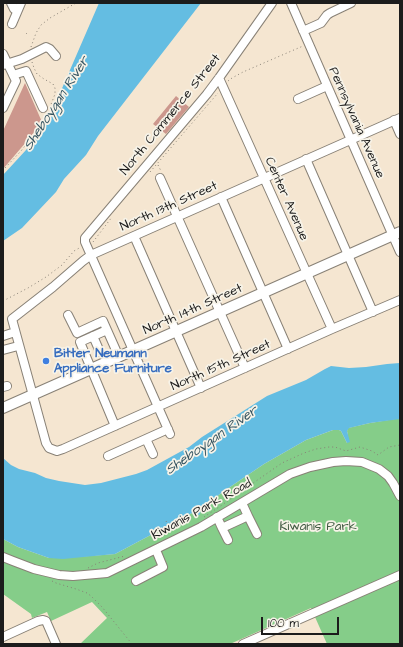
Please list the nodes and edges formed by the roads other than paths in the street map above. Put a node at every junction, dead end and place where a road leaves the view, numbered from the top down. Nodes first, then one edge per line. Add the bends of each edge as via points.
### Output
1 (11, 3) edge
2 (21, 3) edge
3 (272, 3) edge
4 (290, 3) edge
5 (351, 3) edge
6 (17, 12) junction
7 (12, 24) dead end
8 (303, 31) junction
9 (3, 54) edge
10 (56, 56) dead end
11 (5, 64) edge
12 (13, 75) junction
13 (219, 78) junction
14 (327, 86) junction
15 (298, 99) dead end
16 (3, 108) edge
17 (47, 109) road end
18 (397, 119) edge
19 (400, 134) edge
20 (351, 139) junction
21 (306, 159) junction
22 (160, 178) road end
23 (264, 178) junction
24 (221, 197) junction
25 (177, 216) junction
26 (396, 233) edge
27 (134, 236) junction
28 (400, 252) edge
29 (348, 254) junction
30 (91, 255) junction
31 (306, 273) junction
32 (263, 292) junction
33 (400, 300) edge
34 (220, 312) junction
35 (374, 312) junction
36 (68, 315) dead end
37 (332, 329) junction
38 (107, 330) junction
39 (176, 331) junction
40 (15, 332) junction
41 (3, 336) edge
42 (93, 336) junction
43 (18, 346) junction
44 (288, 349) junction
45 (3, 350) edge
46 (133, 350) junction
47 (100, 352) dead end
48 (119, 357) junction
49 (91, 368) junction
50 (245, 368) junction
51 (201, 388) junction
52 (32, 395) junction
53 (158, 407) junction
54 (3, 408) edge
55 (115, 426) junction
56 (146, 439) junction
57 (153, 454) dead end
58 (108, 456) dead end
59 (400, 496) edge
60 (242, 503) junction
61 (248, 516) junction
62 (218, 518) junction
63 (222, 528) junction
64 (257, 534) dead end
65 (228, 540) dead end
66 (156, 550) junction
67 (3, 557) edge
68 (400, 575) edge
69 (136, 581) dead end
70 (3, 637) edge
71 (260, 640) edge
72 (56, 644) edge
73 (242, 644) edge

1 - 6 street
2 - 6 street
3 - 13 street, North Commerce Street
4 - 8 street, Pennsylvania Avenue
5 - 8 street via 331,12 321,22
6 - 7 street
8 - 14 street, Pennsylvania Avenue
9 - 11 street
10 - 11 street via 46,47
11 - 12 street
12 - 16 street via 16,81
12 - 17 street via 26,71
13 - 23 street, Center Avenue
13 - 30 street, North Commerce Street via 85,238
14 - 15 street
14 - 20 street, Pennsylvania Avenue
18 - 19 street
18 - 20 street, North 13th Street
20 - 21 street, North 13th Street
20 - 26 street, Pennsylvania Avenue
21 - 23 street, North 13th Street
21 - 29 street
22 - 25 street
23 - 24 street, North 13th Street
23 - 31 street, Center Avenue
24 - 25 street, North 13th Street
24 - 32 street
25 - 27 street, North 13th Street
25 - 34 street
26 - 28 street, Pennsylvania Avenue
26 - 29 main road, North 14th Street
27 - 30 street, North 13th Street
27 - 39 street
29 - 31 main road, North 14th Street
29 - 35 street
30 - 40 street, North 13th Street via 12,319
30 - 46 street
31 - 32 main road, North 14th Street
31 - 37 street, Center Avenue
32 - 34 main road, North 14th Street
32 - 44 street
33 - 35 street, North 15th Street
34 - 39 main road, North 14th Street
34 - 50 street
35 - 37 street, North 15th Street
36 - 38 street via 77,333 103,321
37 - 44 street, North 15th Street
38 - 42 street
38 - 48 street
39 - 46 main road, North 14th Street
39 - 51 street
40 - 41 street
40 - 43 street
42 - 47 street
42 - 49 street via 80,342
43 - 45 street
43 - 52 street
44 - 50 street, North 15th Street
46 - 48 main road, North 14th Street
46 - 53 street
48 - 49 main road, North 14th Street
49 - 52 main road, North 14th Street
49 - 55 street
50 - 51 street, North 15th Street
51 - 53 street, North 15th Street
52 - 54 main road, North 14th Street
52 - 55 street, North 15th Street via 46,444 56,451
53 - 55 street, North 15th Street
53 - 56 street via 169,432
56 - 57 street
56 - 58 street
59 - 60 street, Kiwanis Park Road via 388,476 379,469 362,462 346,461 321,464 290,474
60 - 61 street
60 - 62 street, Kiwanis Park Road
61 - 63 street
61 - 64 street
62 - 63 street
62 - 66 street, Kiwanis Park Road
63 - 65 street
66 - 67 street, Kiwanis Park Road via 107,573 73,576 34,569
66 - 69 street via 163,567
68 - 71 street
70 - 72 street via 43,620 46,621
71 - 73 street

